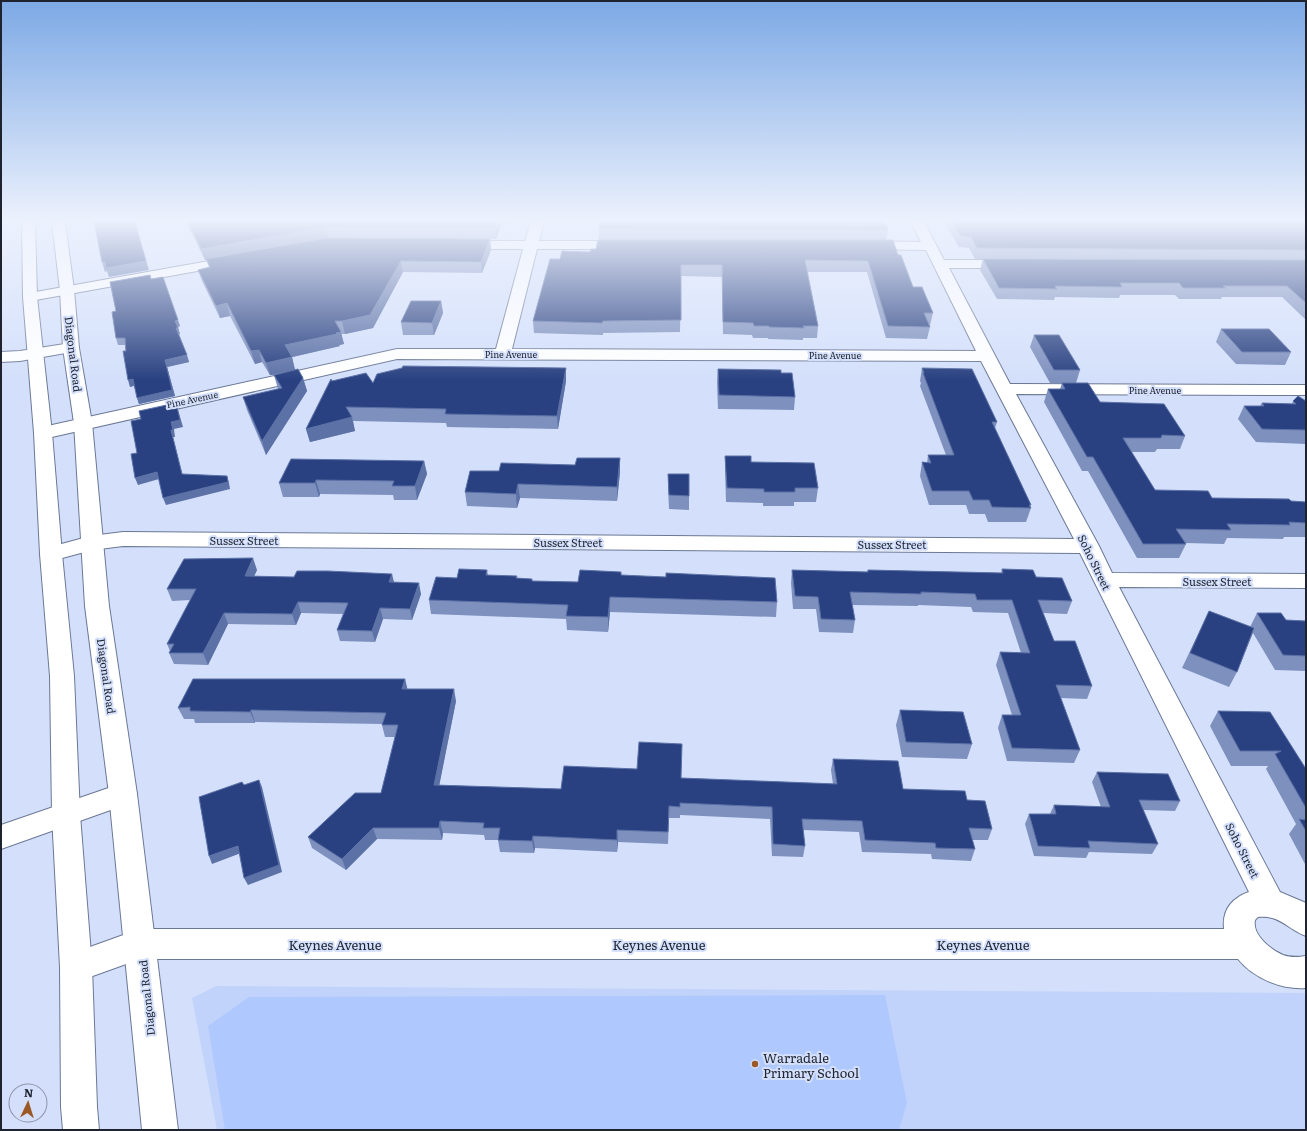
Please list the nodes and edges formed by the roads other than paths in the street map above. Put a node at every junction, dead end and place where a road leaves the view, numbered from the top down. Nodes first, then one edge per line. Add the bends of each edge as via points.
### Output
1 (29, 275) edge
2 (65, 275) edge
3 (155, 275) edge
4 (524, 275) edge
5 (946, 275) edge
6 (67, 290) junction
7 (30, 297) junction
8 (71, 348) junction
9 (35, 354) junction
10 (504, 354) junction
11 (987, 356) junction
12 (1, 357) edge
13 (1004, 389) junction
14 (1306, 390) edge
15 (83, 423) junction
16 (43, 433) junction
17 (91, 543) junction
18 (1088, 546) junction
19 (51, 554) junction
20 (1104, 580) junction
21 (1306, 581) edge
22 (123, 794) junction
23 (66, 815) junction
24 (1, 836) edge
25 (1270, 903) junction
26 (1306, 922) edge
27 (140, 944) junction
28 (1246, 944) junction
29 (76, 966) junction
30 (1306, 972) edge
31 (81, 1130) edge
32 (160, 1130) edge

1 - 7 street
2 - 6 street, Diagonal Road
3 - 6 street
4 - 10 street
5 - 11 street, Soho Street
6 - 7 street
6 - 8 street, Diagonal Road
7 - 9 street
8 - 9 street
8 - 15 street, Diagonal Road
9 - 12 street
9 - 16 street
10 - 11 street, Pine Avenue
10 - 15 street, Pine Avenue via 397,354
11 - 13 street, Soho Street
13 - 14 street, Pine Avenue
13 - 18 street, Soho Street
15 - 16 street, Pine Avenue
15 - 17 street, Diagonal Road
16 - 19 street
17 - 18 street, Sussex Street via 131,539
17 - 19 street, Sussex Street
17 - 22 street, Diagonal Road via 97,606
18 - 20 street, Soho Street
19 - 23 street via 62,676
20 - 21 street, Sussex Street
20 - 25 street, Soho Street
22 - 23 street
22 - 27 street, Diagonal Road
23 - 24 street
23 - 29 street
25 - 26 street via 1285,907
25 - 28 street via 1247,906 1241,914 1238,924
27 - 28 street, Keynes Avenue
27 - 29 street, Keynes Avenue
27 - 32 street, Diagonal Road
28 - 30 street via 1256,956 1270,966 1300,974
29 - 31 street

